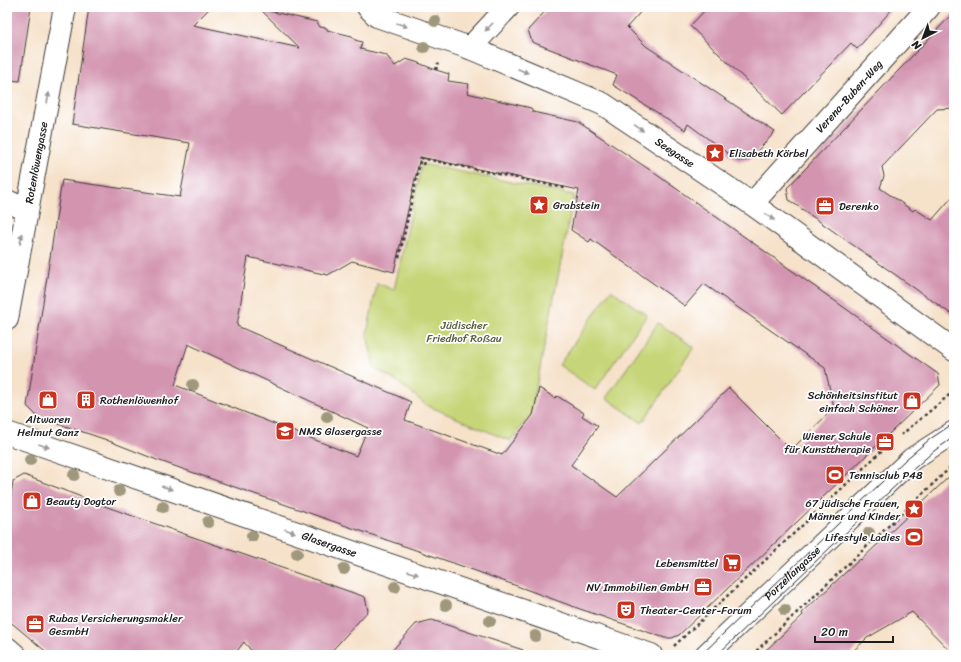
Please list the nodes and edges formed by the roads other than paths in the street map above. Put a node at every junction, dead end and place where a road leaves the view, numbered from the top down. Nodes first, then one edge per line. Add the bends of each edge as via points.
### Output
1 (65, 7) edge
2 (368, 7) edge
3 (508, 7) edge
4 (929, 7) edge
5 (470, 48) junction
6 (7, 201) edge
7 (752, 204) junction
8 (27, 210) junction
9 (7, 319) edge
10 (954, 350) edge
11 (954, 432) edge
12 (7, 433) edge
13 (7, 648) edge
14 (661, 652) edge
15 (15, 655) edge
16 (706, 655) edge

8 -> 1 street, Rotenlöwengasse
2 -> 5 street, Seegasse via 377,16
3 -> 5 street
4 - 7 street, Verena-Buben-Weg
5 -> 7 street, Seegasse via 603,104
6 - 8 street
7 -> 10 street, Seegasse
9 -> 8 street, Rotenlöwengasse
11 - 16 street, Porzellangasse via 912,459
12 -> 14 street, Glasergasse
13 - 15 street

